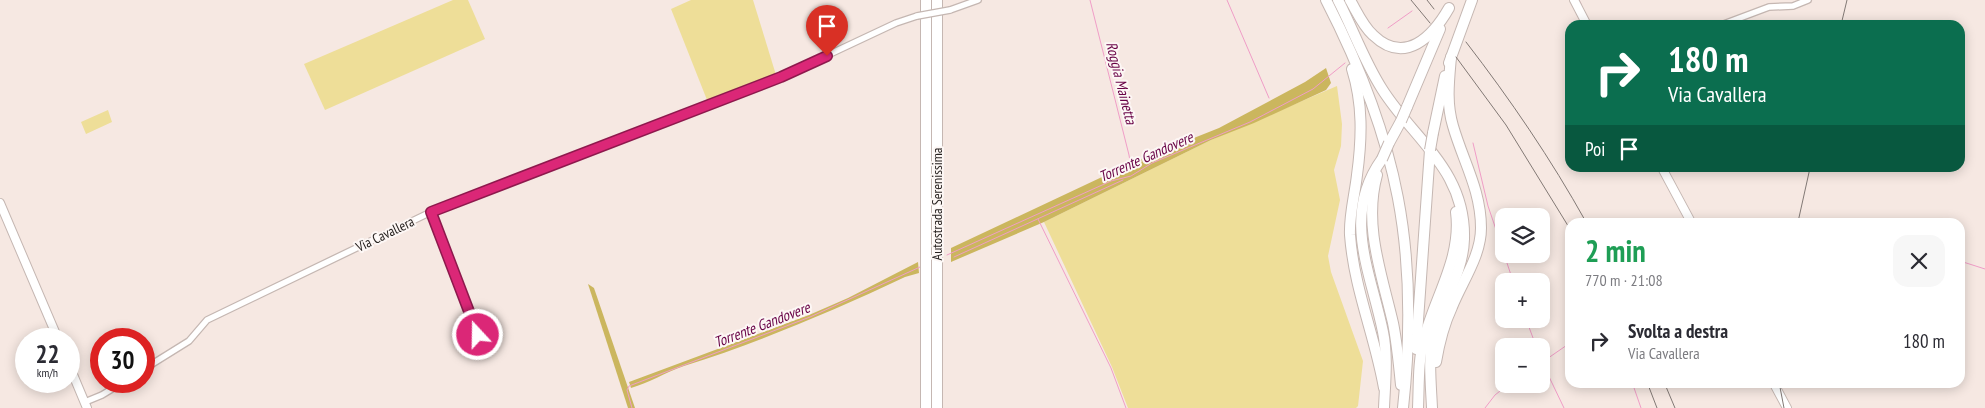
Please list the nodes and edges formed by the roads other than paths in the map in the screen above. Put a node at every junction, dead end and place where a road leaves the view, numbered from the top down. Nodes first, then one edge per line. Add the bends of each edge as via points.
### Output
1 (926, 0) edge
2 (937, 0) edge
3 (943, 0) edge
4 (978, 0) edge
5 (1326, 0) edge
6 (1338, 0) edge
7 (1350, 0) edge
8 (1472, 0) edge
9 (1574, 0) edge
10 (1808, 0) edge
11 (1450, 4) edge
12 (1334, 16) junction
13 (1584, 20) edge
14 (1734, 20) edge
15 (1451, 57) junction
16 (938, 60) junction
17 (1434, 154) junction
18 (1382, 159) junction
19 (1664, 172) edge
20 (0, 203) edge
21 (431, 212) junction
22 (1689, 218) edge
23 (53, 328) edge
24 (478, 335) dead end
25 (155, 362) edge
26 (1431, 385) junction
27 (1384, 388) junction
28 (1776, 388) edge
29 (1781, 388) edge
30 (80, 391) edge
31 (105, 393) edge
32 (86, 405) edge
33 (926, 408) edge
34 (937, 408) edge
35 (1384, 408) edge
36 (1403, 408) edge
37 (1412, 408) edge
38 (1418, 408) edge
39 (1432, 408) edge
40 (1787, 408) edge
41 (1791, 408) edge

1 - 33 highway, Autostrada Serenissima
2 - 16 highway, Autostrada Serenissima
3 - 16 highway
4 - 21 street, Via Cavallera, bridge via 896,23 781,77
5 - 12 highway
6 - 17 highway via 1381,88
7 - 11 highway via 1372,34 1385,43 1402,47 1419,43 1432,34
8 - 15 highway
9 - 13 street
10 - 14 street via 1793,6 1769,7
11 - 18 highway, bridge
12 - 27 highway via 1353,70 1360,107 1361,150 1350,233 1354,273 1378,354
12 - 36 highway via 1366,86 1385,140 1403,216 1409,335
15 - 17 highway, bridge via 1433,134
15 - 26 highway via 1448,103 1477,192 1481,231 1469,270 1444,328
16 - 34 highway, Autostrada Serenissima
17 - 26 highway via 1456,193 1464,236 1461,267 1433,336
17 - 37 highway
17 - 38 highway via 1453,195 1457,226 1448,272 1424,339
18 - 27 highway via 1369,179 1361,222 1362,253 1384,338
18 - 36 highway via 1373,196 1373,236 1397,345
19 - 22 street
20 - 23 street
21 - 24 street
21 - 25 street, Via Cavallera via 207,320 189,341
26 - 39 highway
27 - 35 highway
28 - 40 street
29 - 41 street
30 - 32 street
31 - 32 street

